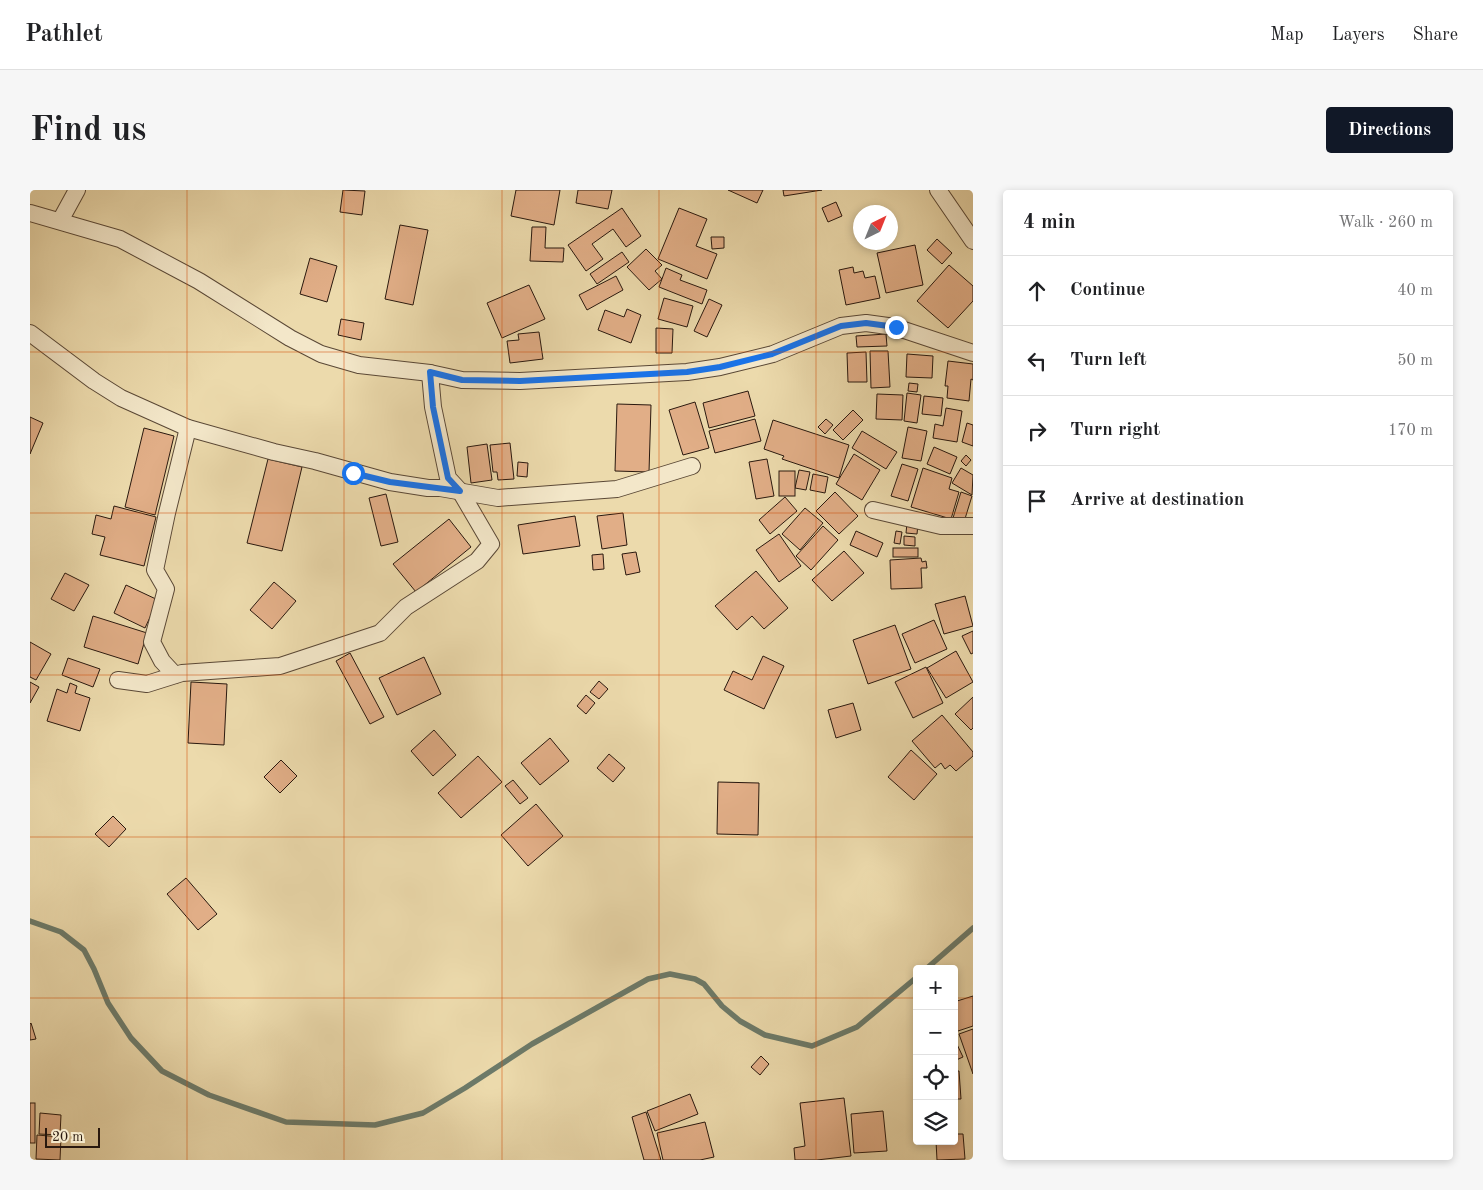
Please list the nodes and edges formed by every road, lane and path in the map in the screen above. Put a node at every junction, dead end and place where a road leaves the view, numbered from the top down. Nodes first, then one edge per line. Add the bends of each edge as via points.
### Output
1 (77, 190) edge
2 (938, 190) edge
3 (30, 213) edge
4 (60, 221) junction
5 (973, 241) edge
6 (30, 333) edge
7 (973, 353) edge
8 (430, 372) junction
9 (188, 428) junction
10 (692, 466) dead end
11 (460, 491) junction
12 (873, 510) dead end
13 (973, 526) edge
14 (175, 675) junction
15 (118, 680) dead end

1 - 4 street
2 - 5 street
3 - 4 street
4 - 8 street via 120,239 199,281 320,354 359,365
6 - 9 street via 121,398
7 - 8 street via 896,327 866,323 841,326 772,354 687,372 520,381 462,380
8 - 11 street via 433,407 448,478
9 - 11 street via 390,482
9 - 14 street via 155,570 166,589 152,642 162,661
10 - 11 street via 616,489 498,498
11 - 14 street via 491,544 477,561 406,607 380,633 280,666
12 - 13 street via 941,526
14 - 15 street via 147,684

